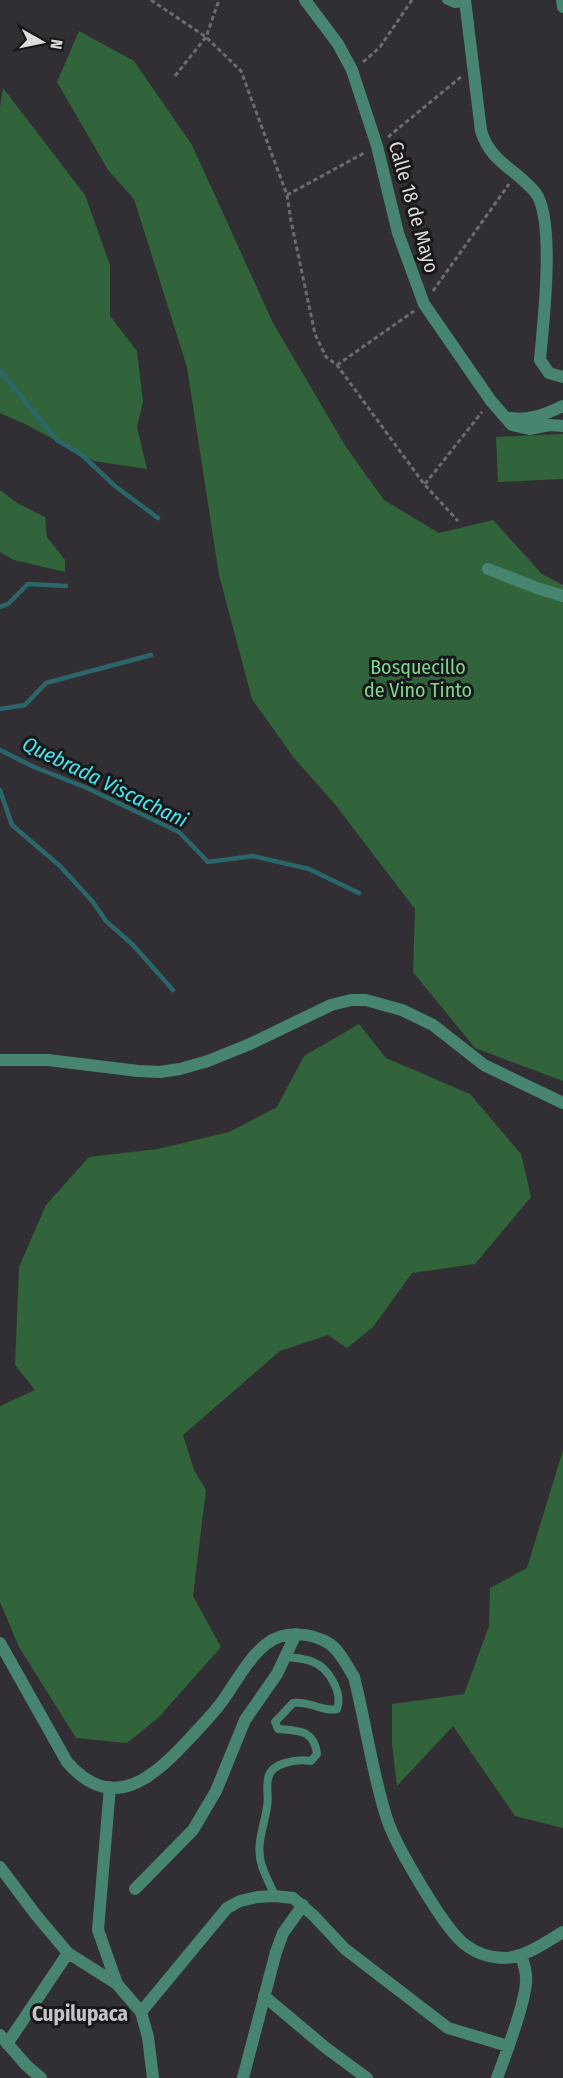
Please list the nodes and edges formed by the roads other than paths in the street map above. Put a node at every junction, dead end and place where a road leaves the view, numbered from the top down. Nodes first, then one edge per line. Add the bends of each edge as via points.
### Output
1 (305, 0) edge
2 (446, 0) edge
3 (562, 0) edge
4 (465, 1) edge
5 (563, 7) edge
6 (563, 377) edge
7 (563, 406) edge
8 (504, 416) junction
9 (563, 426) edge
10 (489, 569) dead end
11 (563, 596) edge
12 (0, 1060) edge
13 (563, 1103) edge
14 (296, 1634) junction
15 (0, 1642) edge
16 (285, 1657) junction
17 (110, 1787) junction
18 (0, 1867) edge
19 (135, 1889) dead end
20 (275, 1896) junction
21 (303, 1905) junction
22 (563, 1932) edge
23 (68, 1953) junction
24 (521, 1955) junction
25 (117, 1984) junction
26 (264, 1996) junction
27 (141, 2012) junction
28 (4, 2039) edge
29 (508, 2046) junction
30 (42, 2078) edge
31 (153, 2078) edge
32 (243, 2078) edge
33 (367, 2078) edge
34 (497, 2078) edge

1 - 8 street, Calle 18 de Mayo via 352,70 377,146 398,233 424,304
2 - 4 lane via 455,4
3 - 5 street
4 - 6 street via 485,144 491,154 535,192 542,204 546,256 540,360 549,373
7 - 8 street via 539,417
8 - 9 street via 512,425 529,429
10 - 11 street
12 - 13 street via 48,1060 138,1071 180,1069 250,1044 331,1005 366,1000 402,1010 433,1025 484,1065
14 - 16 street
14 - 17 street via 266,1644 220,1705 150,1776 128,1787
14 - 24 street via 331,1645 354,1677 388,1821 416,1877 449,1925 465,1945 485,1956
15 - 17 street via 67,1762 78,1776
16 - 19 street via 245,1720 216,1791 193,1830
16 - 20 lane via 314,1662 322,1668 338,1693 339,1704 329,1711 311,1703 293,1703 275,1722 278,1729 309,1736 316,1743 317,1754 311,1761 293,1761 276,1768 267,1780 269,1792 259,1846 261,1865
17 - 25 street via 98,1930
18 - 23 street
20 - 21 street
20 - 27 street via 240,1901 227,1908
21 - 26 street via 283,1933
21 - 29 street via 345,1949 448,2028
22 - 24 street
23 - 25 street
23 - 28 street
24 - 29 street via 526,1984
25 - 27 street
26 - 32 street
26 - 33 street
27 - 31 street
28 - 30 street
29 - 34 street

